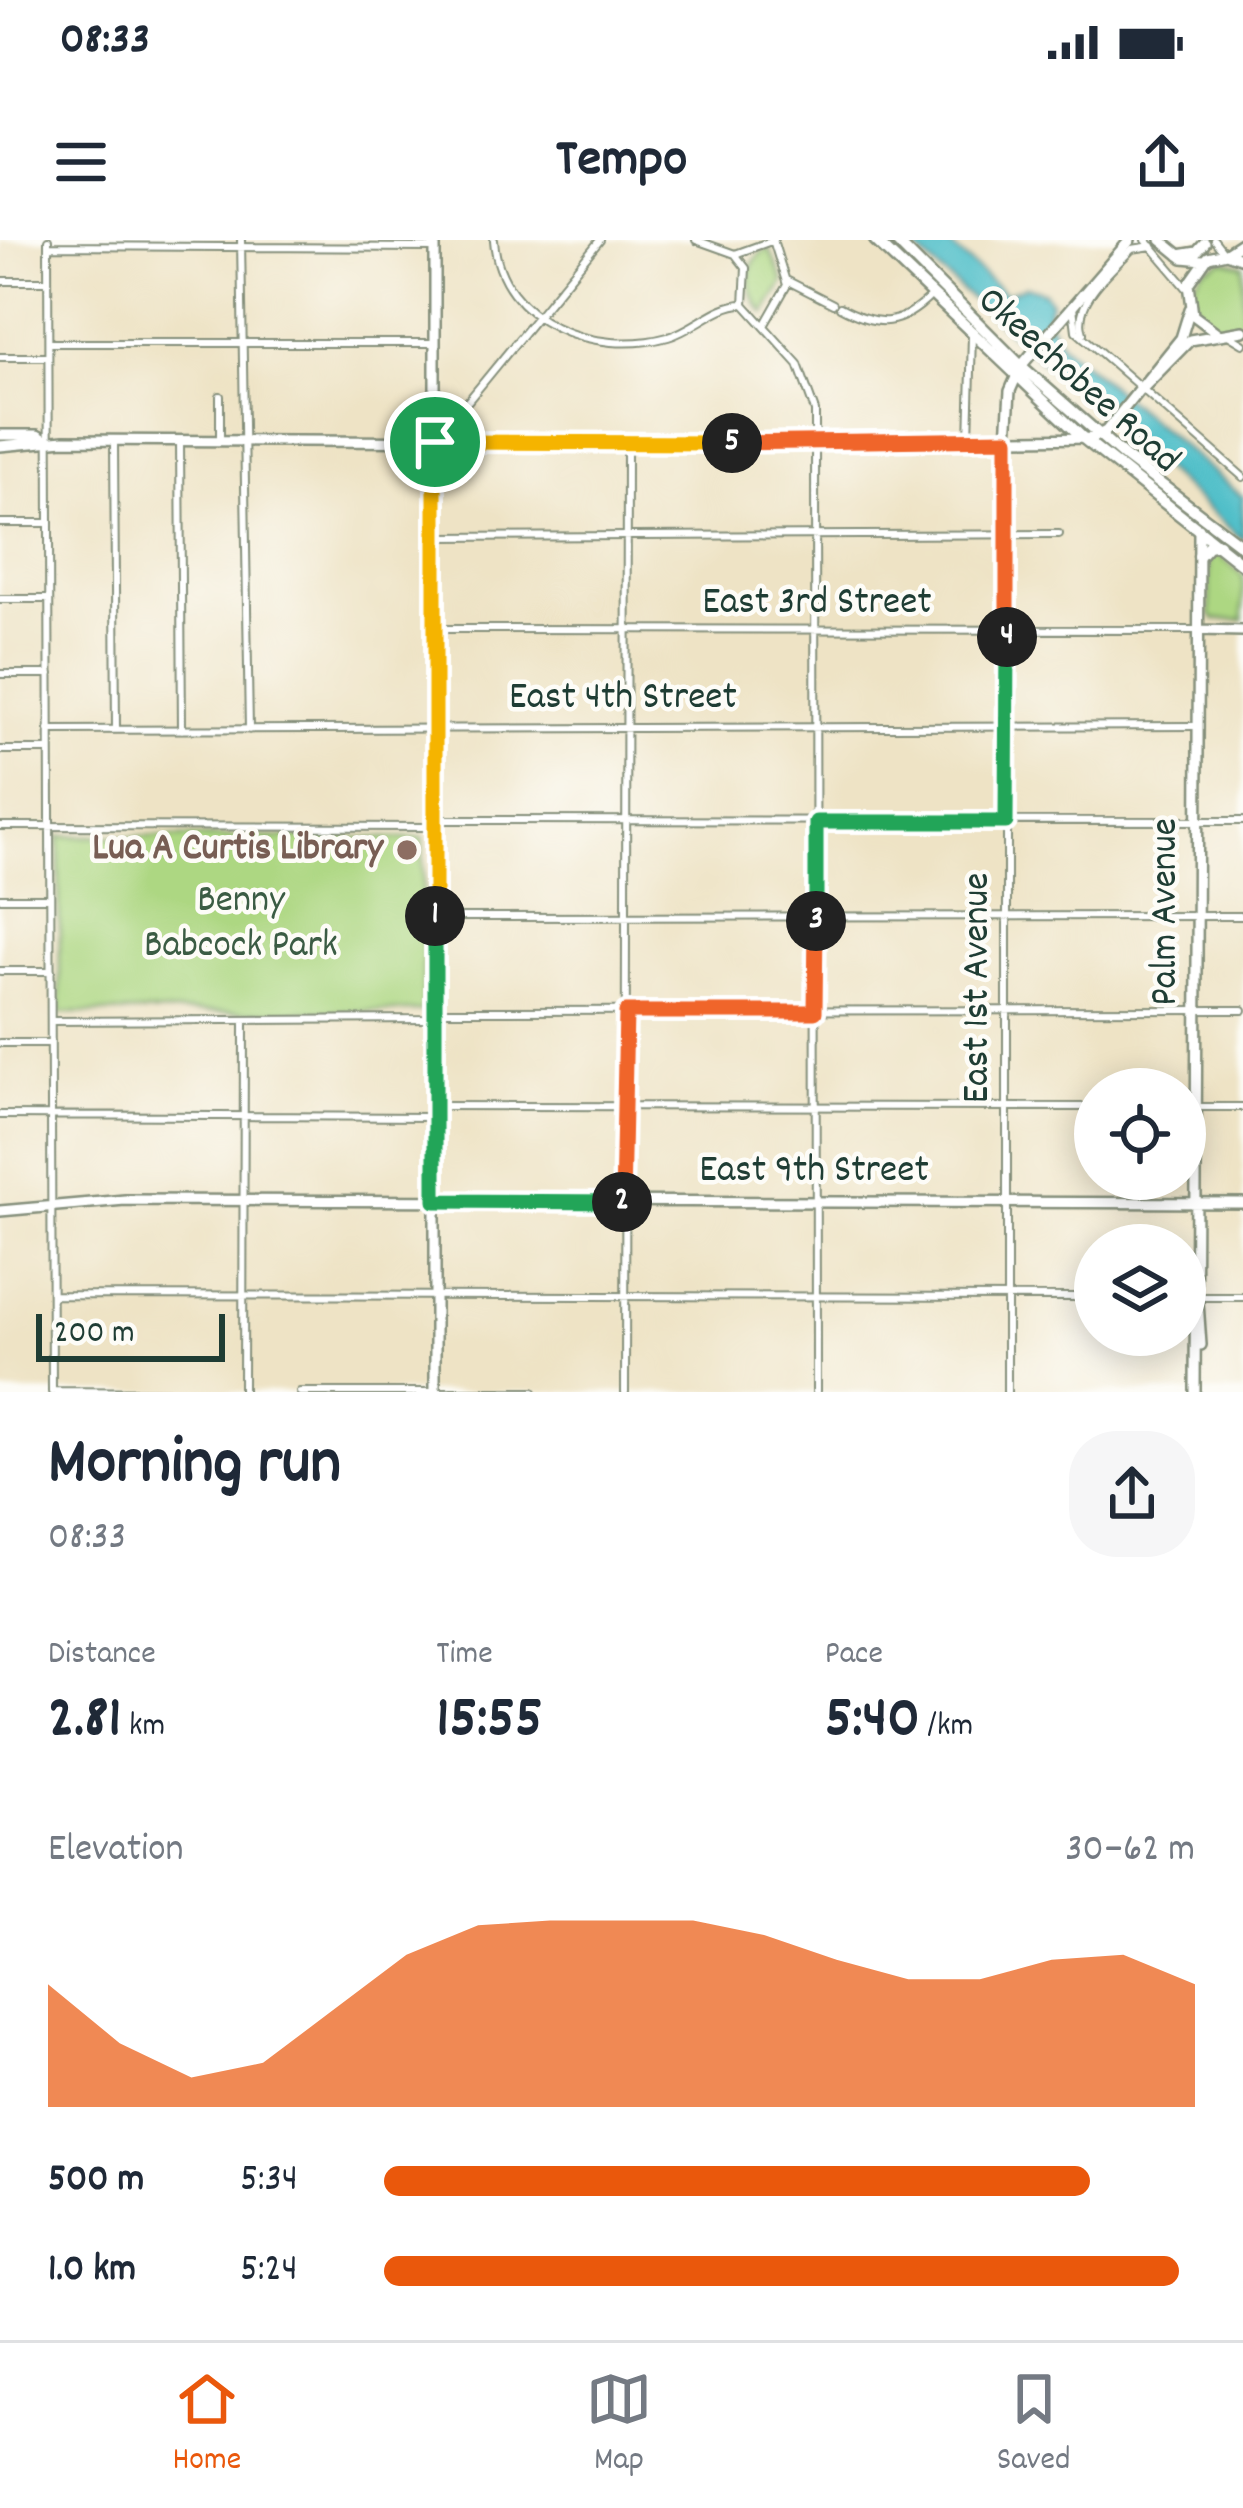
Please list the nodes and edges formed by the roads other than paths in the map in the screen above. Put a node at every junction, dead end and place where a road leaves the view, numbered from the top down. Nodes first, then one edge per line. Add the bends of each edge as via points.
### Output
1 (494, 240) edge
2 (600, 240) edge
3 (696, 240) edge
4 (774, 240) edge
5 (874, 240) edge
6 (895, 240) edge
7 (1157, 241) edge
8 (1208, 241) edge
9 (1127, 242) edge
10 (1243, 242) edge
11 (48, 243) edge
12 (241, 243) edge
13 (435, 244) edge
14 (762, 246) junction
15 (1225, 253) junction
16 (735, 254) junction
17 (1179, 256) junction
18 (1243, 259) edge
19 (1203, 260) junction
20 (1108, 270) junction
21 (747, 274) junction
22 (0, 281) edge
23 (47, 281) junction
24 (787, 281) junction
25 (1188, 290) junction
26 (934, 293) junction
27 (745, 304) junction
28 (1077, 309) junction
29 (1190, 309) junction
30 (537, 316) junction
31 (765, 324) junction
32 (1243, 331) edge
33 (972, 334) junction
34 (1224, 335) junction
35 (48, 343) junction
36 (242, 343) junction
37 (436, 343) junction
38 (1243, 344) edge
39 (0, 357) edge
40 (48, 357) junction
41 (1018, 372) junction
42 (1142, 389) junction
43 (220, 396) dead end
44 (436, 411) junction
45 (0, 435) edge
46 (1100, 435) junction
47 (1083, 438) junction
48 (1007, 439) junction
49 (114, 440) junction
50 (180, 440) junction
51 (969, 440) junction
52 (220, 441) junction
53 (245, 441) junction
54 (49, 442) junction
55 (435, 442) junction
56 (627, 442) junction
57 (817, 442) junction
58 (0, 446) edge
59 (1243, 477) edge
60 (1194, 506) junction
61 (0, 523) edge
62 (49, 523) junction
63 (1199, 527) junction
64 (1007, 534) junction
65 (1059, 534) dead end
66 (627, 536) junction
67 (816, 536) junction
68 (435, 537) junction
69 (1220, 544) junction
70 (1243, 547) edge
71 (1199, 556) junction
72 (1243, 565) edge
73 (0, 599) edge
74 (49, 599) junction
75 (435, 628) junction
76 (816, 630) junction
77 (1198, 630) junction
78 (625, 631) junction
79 (1007, 631) junction
80 (1243, 631) edge
81 (0, 674) edge
82 (50, 674) junction
83 (816, 724) junction
84 (1006, 725) junction
85 (1197, 726) junction
86 (435, 727) junction
87 (624, 727) junction
88 (50, 730) junction
89 (116, 730) junction
90 (182, 730) junction
91 (249, 730) junction
92 (0, 750) edge
93 (49, 750) junction
94 (625, 821) junction
95 (1197, 821) junction
96 (1243, 821) edge
97 (816, 822) junction
98 (1006, 822) junction
99 (435, 824) junction
100 (0, 826) edge
101 (50, 826) junction
102 (0, 898) edge
103 (50, 898) junction
104 (435, 916) junction
105 (625, 916) junction
106 (816, 916) junction
107 (1006, 916) junction
108 (1197, 916) junction
109 (1243, 916) edge
110 (0, 970) edge
111 (51, 970) junction
112 (1197, 1010) junction
113 (1243, 1010) edge
114 (626, 1012) junction
115 (815, 1012) junction
116 (1006, 1012) junction
117 (435, 1015) junction
118 (244, 1020) junction
119 (51, 1021) junction
120 (0, 1043) edge
121 (51, 1043) junction
122 (1193, 1068) edge
123 (627, 1106) junction
124 (816, 1107) junction
125 (1006, 1107) junction
126 (1074, 1107) edge
127 (1206, 1107) edge
128 (1243, 1107) edge
129 (435, 1111) junction
130 (0, 1115) edge
131 (51, 1115) junction
132 (242, 1116) junction
133 (1197, 1200) edge
134 (435, 1201) junction
135 (241, 1202) junction
136 (626, 1202) junction
137 (816, 1203) junction
138 (1007, 1203) junction
139 (1197, 1203) junction
140 (1243, 1203) edge
141 (52, 1207) junction
142 (0, 1211) edge
143 (1196, 1224) edge
144 (52, 1295) junction
145 (242, 1297) junction
146 (816, 1297) junction
147 (1007, 1297) junction
148 (1206, 1297) edge
149 (1243, 1297) edge
150 (626, 1298) junction
151 (1074, 1298) edge
152 (435, 1299) junction
153 (1195, 1356) edge
154 (52, 1391) edge
155 (180, 1392) edge
156 (243, 1392) edge
157 (300, 1392) edge
158 (435, 1392) edge
159 (533, 1392) edge
160 (625, 1392) edge
161 (816, 1392) edge
162 (1007, 1392) edge
163 (1198, 1392) edge

1 - 30 street via 507,286
2 - 30 street
3 - 16 street
4 - 14 street
4 - 24 street
5 - 26 highway, Okeechobee Road
6 - 41 highway, Okeechobee Road
7 - 17 main road
7 - 20 street via 1135,247
7 - 25 street
8 - 15 street
8 - 17 main road
8 - 19 street
9 - 20 main road
10 - 15 main road
11 - 12 street
11 - 23 street
12 - 13 street
12 - 36 street
13 - 37 main road
14 - 16 street
14 - 21 street
15 - 18 main road
15 - 19 main road
16 - 21 street
17 - 19 main road
19 - 25 main road
20 - 28 main road
21 - 27 street
22 - 23 street
23 - 35 street
24 - 26 street via 871,322 910,316
24 - 31 street
25 - 29 main road
26 - 33 highway, Okeechobee Road
27 - 30 street via 639,343 585,338
27 - 31 street
28 - 41 main road
28 - 42 street via 1072,322 1084,337
29 - 34 main road
29 - 42 main road via 1185,333
30 - 44 street via 466,404
31 - 57 street via 807,381
32 - 34 main road
33 - 41 highway, Okeechobee Road
33 - 51 street
34 - 38 street
34 - 42 main road via 1187,343
35 - 36 street
35 - 40 street
36 - 37 street
36 - 53 street
37 - 44 main road
39 - 40 street
40 - 54 street
41 - 46 highway, Okeechobee Road
41 - 47 highway, Okeechobee Road
41 - 48 main road
42 - 46 main road
42 - 59 street
43 - 52 street
44 - 55 main road
45 - 54 main road
46 - 47 main road
46 - 60 highway, Okeechobee Road
47 - 48 main road
47 - 63 highway, Okeechobee Road
48 - 51 main road
48 - 64 street, East 1st Avenue
49 - 50 main road
49 - 54 main road
49 - 89 street
50 - 52 main road
50 - 90 street
51 - 57 main road
52 - 53 main road
53 - 55 main road
53 - 91 street
54 - 58 main road
54 - 62 street
55 - 56 main road
55 - 68 main road
56 - 57 main road
56 - 66 street
57 - 67 street
60 - 63 highway
60 - 70 highway, Okeechobee Road
61 - 62 street
62 - 74 street
63 - 69 highway, Okeechobee Road
63 - 71 main road, Palm Avenue
64 - 65 street
64 - 67 street
64 - 79 street, East 1st Avenue
66 - 67 street
66 - 68 street
66 - 78 street
67 - 76 street
68 - 75 main road
69 - 71 highway
69 - 72 highway, Okeechobee Road
71 - 77 main road, Palm Avenue
73 - 74 street
74 - 82 street
75 - 78 street, East 3rd Street
75 - 86 main road
76 - 78 street, East 3rd Street
76 - 79 street, East 3rd Street
76 - 83 street
77 - 79 street, East 3rd Street
77 - 80 main road
77 - 85 main road, Palm Avenue
78 - 87 street
79 - 84 street, East 1st Avenue
81 - 82 street
82 - 88 street
83 - 84 street, East 4th Street
83 - 87 street, East 4th Street
83 - 97 street
84 - 85 street, East 4th Street
84 - 98 street, East 1st Avenue
85 - 95 main road, Palm Avenue
86 - 87 street, East 4th Street
86 - 91 street, East 4th Street
86 - 99 main road
87 - 94 street
88 - 89 street, East 4th Street
88 - 93 street
89 - 90 street, East 4th Street
90 - 91 street, East 4th Street
92 - 93 street
93 - 101 street
94 - 97 street
94 - 99 street
94 - 105 street
95 - 96 street
95 - 98 street
95 - 108 main road, Palm Avenue
97 - 98 street
97 - 106 street
98 - 107 street, East 1st Avenue
99 - 101 street
99 - 104 main road
100 - 101 street
101 - 103 street
102 - 103 street
103 - 111 street
104 - 105 street
104 - 117 main road
105 - 106 street
105 - 114 street
106 - 107 street
106 - 115 street
107 - 108 street
107 - 116 street, East 1st Avenue
108 - 109 street
108 - 112 main road, Palm Avenue
110 - 111 street
111 - 119 street
112 - 113 street
112 - 116 street
112 - 122 main road, Palm Avenue
114 - 115 street
114 - 117 street
114 - 123 street
115 - 116 street
115 - 124 street
116 - 125 street, East 1st Avenue
117 - 118 street
117 - 129 main road
118 - 119 street
118 - 132 street
119 - 121 street
120 - 121 street
121 - 131 street
123 - 124 street
123 - 129 street
123 - 136 street
124 - 125 street
124 - 137 street
125 - 126 street
125 - 138 street, East 1st Avenue
127 - 128 street
129 - 132 street
129 - 134 main road
130 - 131 street
131 - 132 street
131 - 141 street
132 - 135 street
133 - 139 main road, Palm Avenue
134 - 135 main road, East 9th Street
134 - 136 main road, East 9th Street
134 - 152 main road
135 - 141 main road, East 9th Street
135 - 145 street
136 - 137 main road, East 9th Street
136 - 150 street
137 - 138 main road, East 9th Street
137 - 146 street
138 - 139 main road, East 9th Street
138 - 147 street, East 1st Avenue
139 - 140 main road, East 9th Street
139 - 143 main road, Palm Avenue
141 - 142 main road, East 9th Street
141 - 144 street
144 - 145 street
144 - 154 street
145 - 152 street
145 - 156 street
146 - 147 street
146 - 150 street
146 - 161 street
147 - 151 street
147 - 162 street, East 1st Avenue
148 - 149 street
150 - 152 street
150 - 160 street
152 - 158 main road
153 - 163 main road, Palm Avenue
154 - 155 street
157 - 158 street
158 - 159 street

